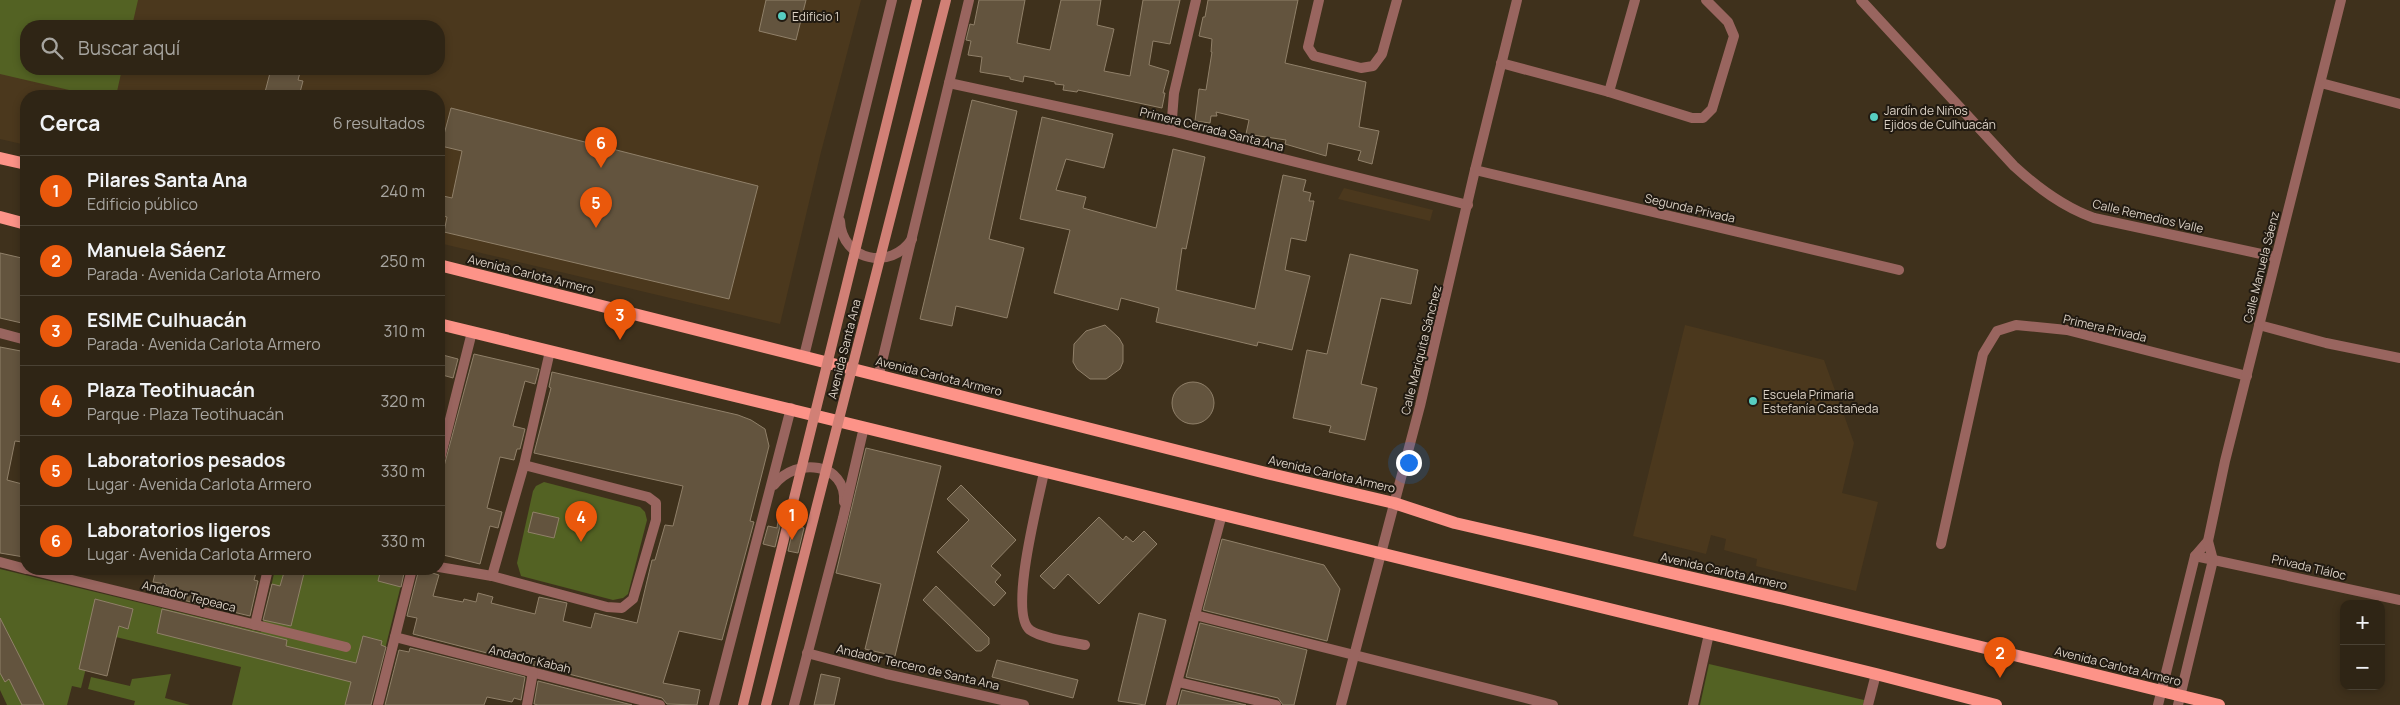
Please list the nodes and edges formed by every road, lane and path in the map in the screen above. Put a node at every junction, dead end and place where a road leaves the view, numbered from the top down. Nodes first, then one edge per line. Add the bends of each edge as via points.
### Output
1 (892, 0) edge
2 (917, 0) edge
3 (946, 0) edge
4 (969, 0) edge
5 (1196, 0) edge
6 (1319, 0) edge
7 (1397, 0) edge
8 (1517, 0) edge
9 (1635, 0) edge
10 (1706, 0) edge
11 (1861, 0) edge
12 (2341, 0) edge
13 (1501, 63) junction
14 (949, 83) junction
15 (2321, 83) junction
16 (1609, 92) junction
17 (2400, 104) edge
18 (1171, 131) junction
19 (0, 158) edge
20 (20, 163) edge
21 (1475, 170) junction
22 (1468, 205) junction
23 (840, 215) junction
24 (0, 217) edge
25 (20, 222) edge
26 (915, 232) junction
27 (2276, 257) junction
28 (445, 266) edge
29 (1899, 270) dead end
30 (445, 325) edge
31 (2259, 325) junction
32 (472, 332) junction
33 (0, 333) edge
34 (20, 338) edge
35 (550, 351) junction
36 (804, 356) junction
37 (2400, 358) edge
38 (879, 374) junction
39 (2247, 376) junction
40 (792, 408) junction
41 (864, 428) junction
42 (445, 438) edge
43 (524, 465) junction
44 (1044, 472) junction
45 (770, 497) junction
46 (1394, 503) junction
47 (1222, 514) junction
48 (843, 518) junction
49 (2208, 541) junction
50 (1941, 544) dead end
51 (1381, 554) junction
52 (2195, 556) junction
53 (2213, 560) junction
54 (0, 562) edge
55 (20, 567) edge
56 (445, 568) edge
57 (51, 575) edge
58 (267, 575) edge
59 (410, 575) edge
60 (492, 576) junction
61 (2400, 600) edge
62 (1195, 615) junction
63 (255, 625) junction
64 (1709, 634) junction
65 (394, 637) junction
66 (1085, 645) dead end
67 (346, 647) dead end
68 (807, 653) junction
69 (1354, 656) junction
70 (534, 672) junction
71 (1876, 674) junction
72 (1178, 682) junction
73 (2162, 690) junction
74 (2179, 700) edge
75 (378, 705) edge
76 (526, 705) edge
77 (660, 705) edge
78 (714, 705) edge
79 (743, 705) edge
80 (766, 705) edge
81 (794, 705) edge
82 (1024, 705) edge
83 (1172, 705) edge
84 (1276, 705) edge
85 (1341, 705) edge
86 (1553, 705) edge
87 (1693, 705) edge
88 (1868, 705) edge
89 (1996, 705) edge
90 (2158, 705) edge
91 (2219, 705) edge

1 - 23 street
2 - 79 main road, Avenida Santa Ana, bridge
3 - 80 main road, Avenida Santa Ana, bridge
4 - 14 street
5 - 18 street via 1174,93
6 - 7 street via 1308,47 1314,56 1360,68 1374,66 1382,54
8 - 13 street, Calle Mariquita Sánchez
9 - 16 street
10 - 16 street via 1728,22 1734,36 1712,109 1703,118 1692,118
11 - 27 street, Calle Remedios Valle via 2014,166 2059,201 2094,218
12 - 15 street, Calle Manuela Sáenz
13 - 16 street
13 - 21 street, Calle Mariquita Sánchez
14 - 18 street, Primera Cerrada Santa Ana
14 - 26 street
15 - 17 street
15 - 27 street, Calle Manuela Sáenz
18 - 22 street, Primera Cerrada Santa Ana
19 - 20 main road
21 - 22 street, Calle Mariquita Sánchez
21 - 29 street, Segunda Privada
22 - 46 street, Calle Mariquita Sánchez
23 - 26 street via 845,241 858,253 874,259 899,252
23 - 36 street
24 - 25 main road
26 - 38 street
27 - 31 street, Calle Manuela Sáenz
28 - 36 main road, Avenida Carlota Armero
30 - 32 main road
31 - 37 street
31 - 39 street, Calle Manuela Sáenz
32 - 35 main road
32 - 42 street
33 - 34 street
35 - 40 main road
35 - 43 street
36 - 38 main road, Avenida Carlota Armero
38 - 46 main road, Avenida Carlota Armero
39 - 49 street, Calle Manuela Sáenz
39 - 50 street, Primera Privada via 2067,330 2016,325 1997,331 1982,354
40 - 41 main road
40 - 45 street
41 - 44 main road
41 - 48 street
43 - 60 street
43 - 60 street via 648,496 656,503 656,520 633,599 622,608 607,607
44 - 47 main road
44 - 66 street via 1025,567 1022,620 1028,629 1036,633
45 - 48 street via 774,485 787,472 814,467 824,470 838,482 845,500
45 - 78 street
46 - 51 street, Calle Mariquita Sánchez
46 - 73 main road, Avenida Carlota Armero via 1455,523
47 - 51 main road
47 - 62 street
48 - 68 street
49 - 52 street, Calle Manuela Sáenz
49 - 53 street, Calle Manuela Sáenz
51 - 64 main road
51 - 69 street, Calle Mariquita Sánchez
52 - 53 street, Privada Tláloc
52 - 73 street, Calle Manuela Sáenz
53 - 61 street, Privada Tláloc
53 - 74 street, Calle Manuela Sáenz
54 - 55 street, Andador Tepeaca
56 - 60 street
57 - 63 street, Andador Tepeaca
58 - 63 street
59 - 65 street
62 - 69 street
62 - 72 street
63 - 67 street, Andador Tepeaca
64 - 71 main road
64 - 87 street
65 - 70 street, Andador Kabah
65 - 75 street
68 - 81 street
68 - 82 street, Andador Tercero de Santa Ana
69 - 85 street, Calle Mariquita Sánchez
69 - 86 street
70 - 76 street
70 - 77 street, Andador Kabah
71 - 88 street
71 - 89 main road
72 - 83 street
72 - 84 street
73 - 74 main road, Avenida Carlota Armero
73 - 90 street, Calle Manuela Sáenz
74 - 91 main road, Avenida Carlota Armero

